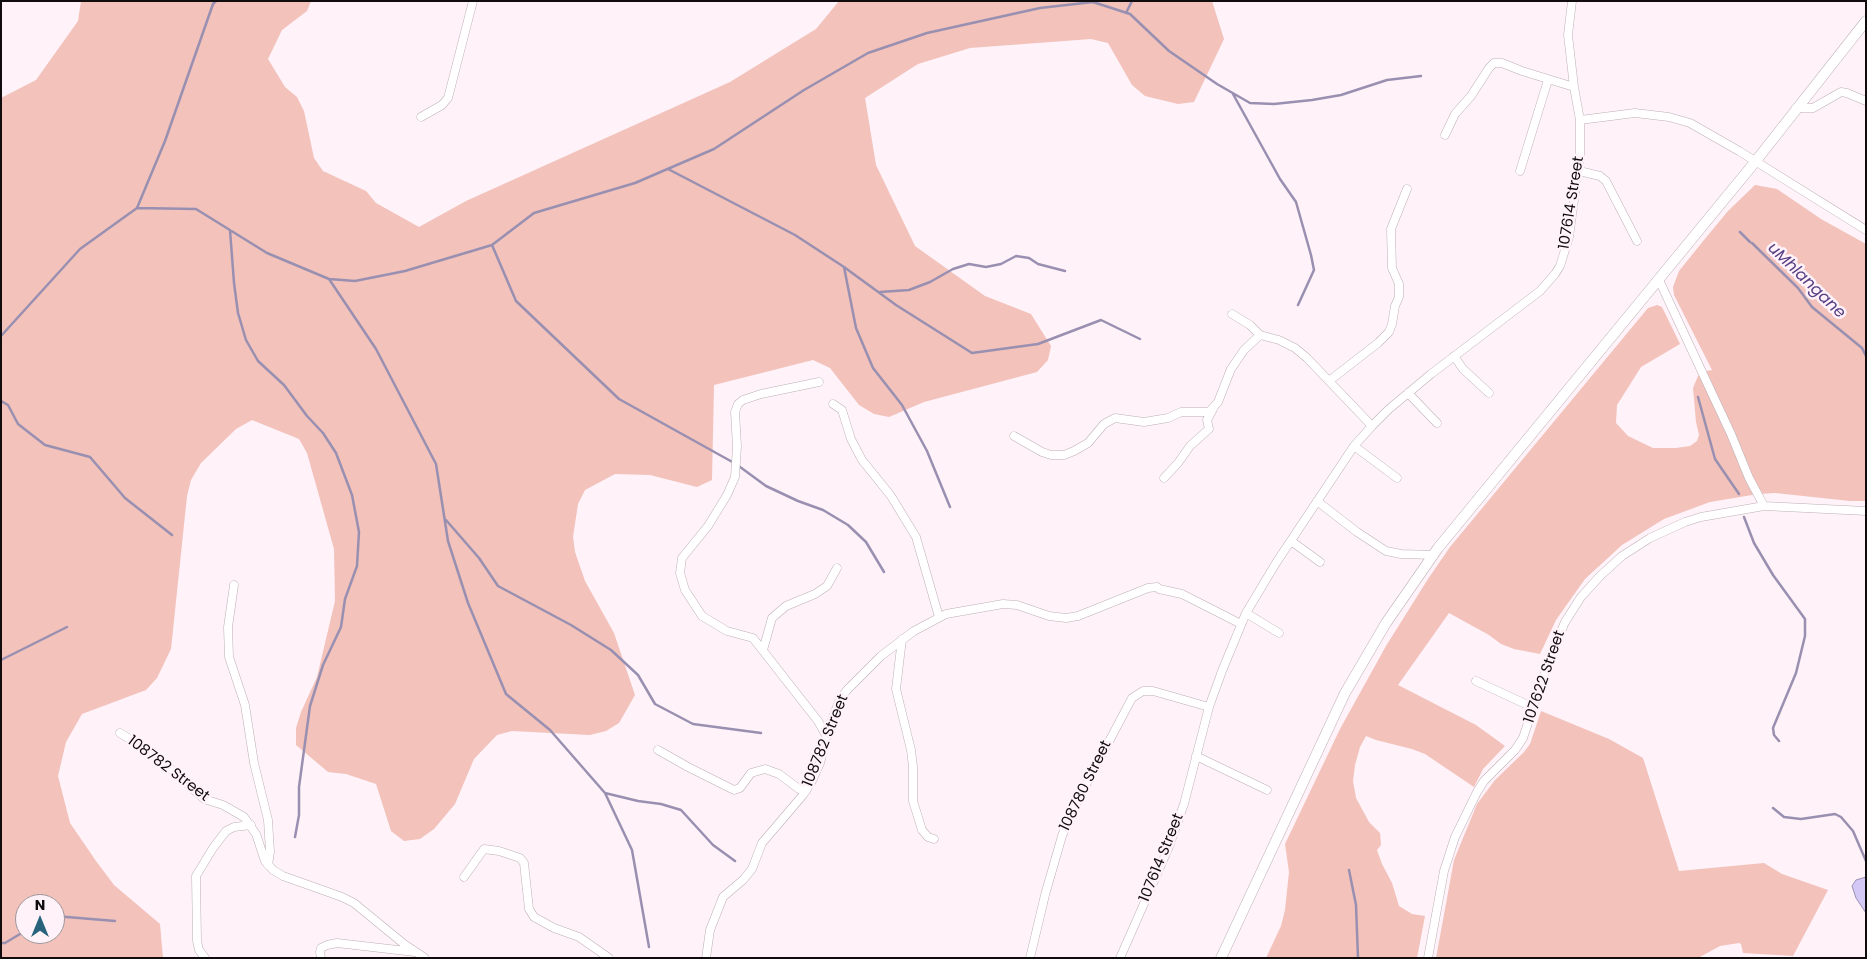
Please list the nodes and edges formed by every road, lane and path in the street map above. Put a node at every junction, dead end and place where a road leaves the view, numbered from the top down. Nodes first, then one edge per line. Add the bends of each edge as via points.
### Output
1 (473, 1) edge
2 (1572, 1) edge
3 (1866, 21) edge
4 (1548, 80) junction
5 (1574, 87) junction
6 (1866, 101) edge
7 (1796, 108) junction
8 (421, 118) dead end
9 (1580, 120) junction
10 (1445, 135) dead end
11 (1755, 162) junction
12 (1520, 171) dead end
13 (1579, 171) junction
14 (1407, 189) dead end
15 (1866, 230) edge
16 (1637, 241) dead end
17 (1659, 280) junction
18 (1232, 314) dead end
19 (1260, 335) junction
20 (1454, 356) junction
21 (1329, 381) junction
22 (819, 382) dead end
23 (1408, 393) junction
24 (1489, 393) dead end
25 (833, 404) dead end
26 (1215, 407) junction
27 (1436, 423) dead end
28 (1372, 426) junction
29 (1014, 436) dead end
30 (1354, 446) junction
31 (1164, 478) dead end
32 (1397, 478) dead end
33 (1317, 501) junction
34 (1764, 506) junction
35 (1866, 511) edge
36 (1291, 541) junction
37 (1434, 555) junction
38 (1320, 562) dead end
39 (837, 568) dead end
40 (234, 585) dead end
41 (1246, 613) junction
42 (939, 617) junction
43 (1241, 624) junction
44 (1278, 633) dead end
45 (902, 639) junction
46 (764, 650) junction
47 (1476, 681) dead end
48 (1209, 707) junction
49 (1534, 708) junction
50 (120, 732) dead end
51 (827, 737) junction
52 (658, 750) dead end
53 (1196, 756) junction
54 (1267, 790) dead end
55 (806, 791) junction
56 (251, 824) junction
57 (934, 840) dead end
58 (268, 865) junction
59 (464, 877) dead end
60 (417, 953) junction
61 (204, 958) edge
62 (321, 958) edge
63 (425, 958) edge
64 (609, 958) edge
65 (706, 958) edge
66 (1030, 958) edge
67 (1120, 958) edge
68 (1222, 958) edge
69 (1428, 958) edge

1 - 8 street via 448,98
2 - 5 street, 107614 Street via 1568,35
3 - 7 main road
4 - 5 street
4 - 10 street via 1502,63 1491,65 1455,114
4 - 12 street
5 - 9 street, 107614 Street
6 - 7 street via 1841,92 1813,108
7 - 11 main road
9 - 11 street via 1635,113 1670,117 1690,123
9 - 13 street, 107614 Street
11 - 15 street
11 - 17 main road
13 - 16 street via 1600,176 1606,181
13 - 20 street, 107614 Street via 1569,237 1555,274 1532,297
14 - 21 street via 1391,229 1392,268 1399,284 1392,324 1378,343
17 - 34 street
17 - 37 main road
18 - 19 street
19 - 21 street via 1295,348
19 - 26 street via 1231,369
20 - 23 street, 107614 Street
20 - 24 street
21 - 28 street
22 - 46 street via 761,394 738,404 735,412 737,446 734,477 728,495 682,558 680,566 685,590 702,616 726,631 751,636
23 - 27 street
23 - 28 street, 107614 Street
25 - 42 street via 842,410 862,460 891,496 916,537
26 - 29 street via 1209,412 1181,412 1144,422 1114,418 1104,424 1088,443 1064,454 1042,452
26 - 31 street via 1207,420 1209,429
28 - 30 street, 107614 Street
30 - 32 street
30 - 33 street, 107614 Street
33 - 36 street, 107614 Street
33 - 37 street via 1386,551
34 - 35 street, 107622 Street
34 - 49 street, 107622 Street via 1685,522 1650,538 1610,566 1581,597 1565,622
36 - 38 street
36 - 41 street, 107614 Street
37 - 68 main road via 1386,623 1345,693
39 - 46 street via 828,586 786,606 772,618
40 - 58 street via 229,618 229,657 245,705 254,763 268,820
41 - 43 street, 107614 Street
41 - 44 street
42 - 43 street, 108782 Street via 960,610 1011,604 1066,618 1157,587 1182,594
42 - 45 street, 108782 Street
43 - 48 street, 107614 Street
45 - 51 street, 108782 Street via 840,699
45 - 57 street via 896,689 911,750 913,801 922,830
46 - 51 street
47 - 49 street
48 - 53 street, 107614 Street
48 - 66 street, 108780 Street via 1153,690 1143,691 1132,698 1062,836
49 - 69 street, 107622 Street via 1523,738 1484,781 1455,837 1444,872
50 - 56 street, 108782 Street via 155,756 204,799 236,812
51 - 55 street, 108782 Street via 820,763
52 - 55 street via 734,790 740,788 751,773 766,769
53 - 54 street
53 - 67 street, 107614 Street via 1168,849
55 - 65 street, 108782 Street via 762,843 752,869 723,897 710,930
56 - 58 street
56 - 61 street via 226,831 196,876 197,941
58 - 60 street via 283,876 354,903
59 - 64 street via 484,849 520,858 524,863 534,917 579,937
60 - 62 street via 337,943 321,948
60 - 63 street

